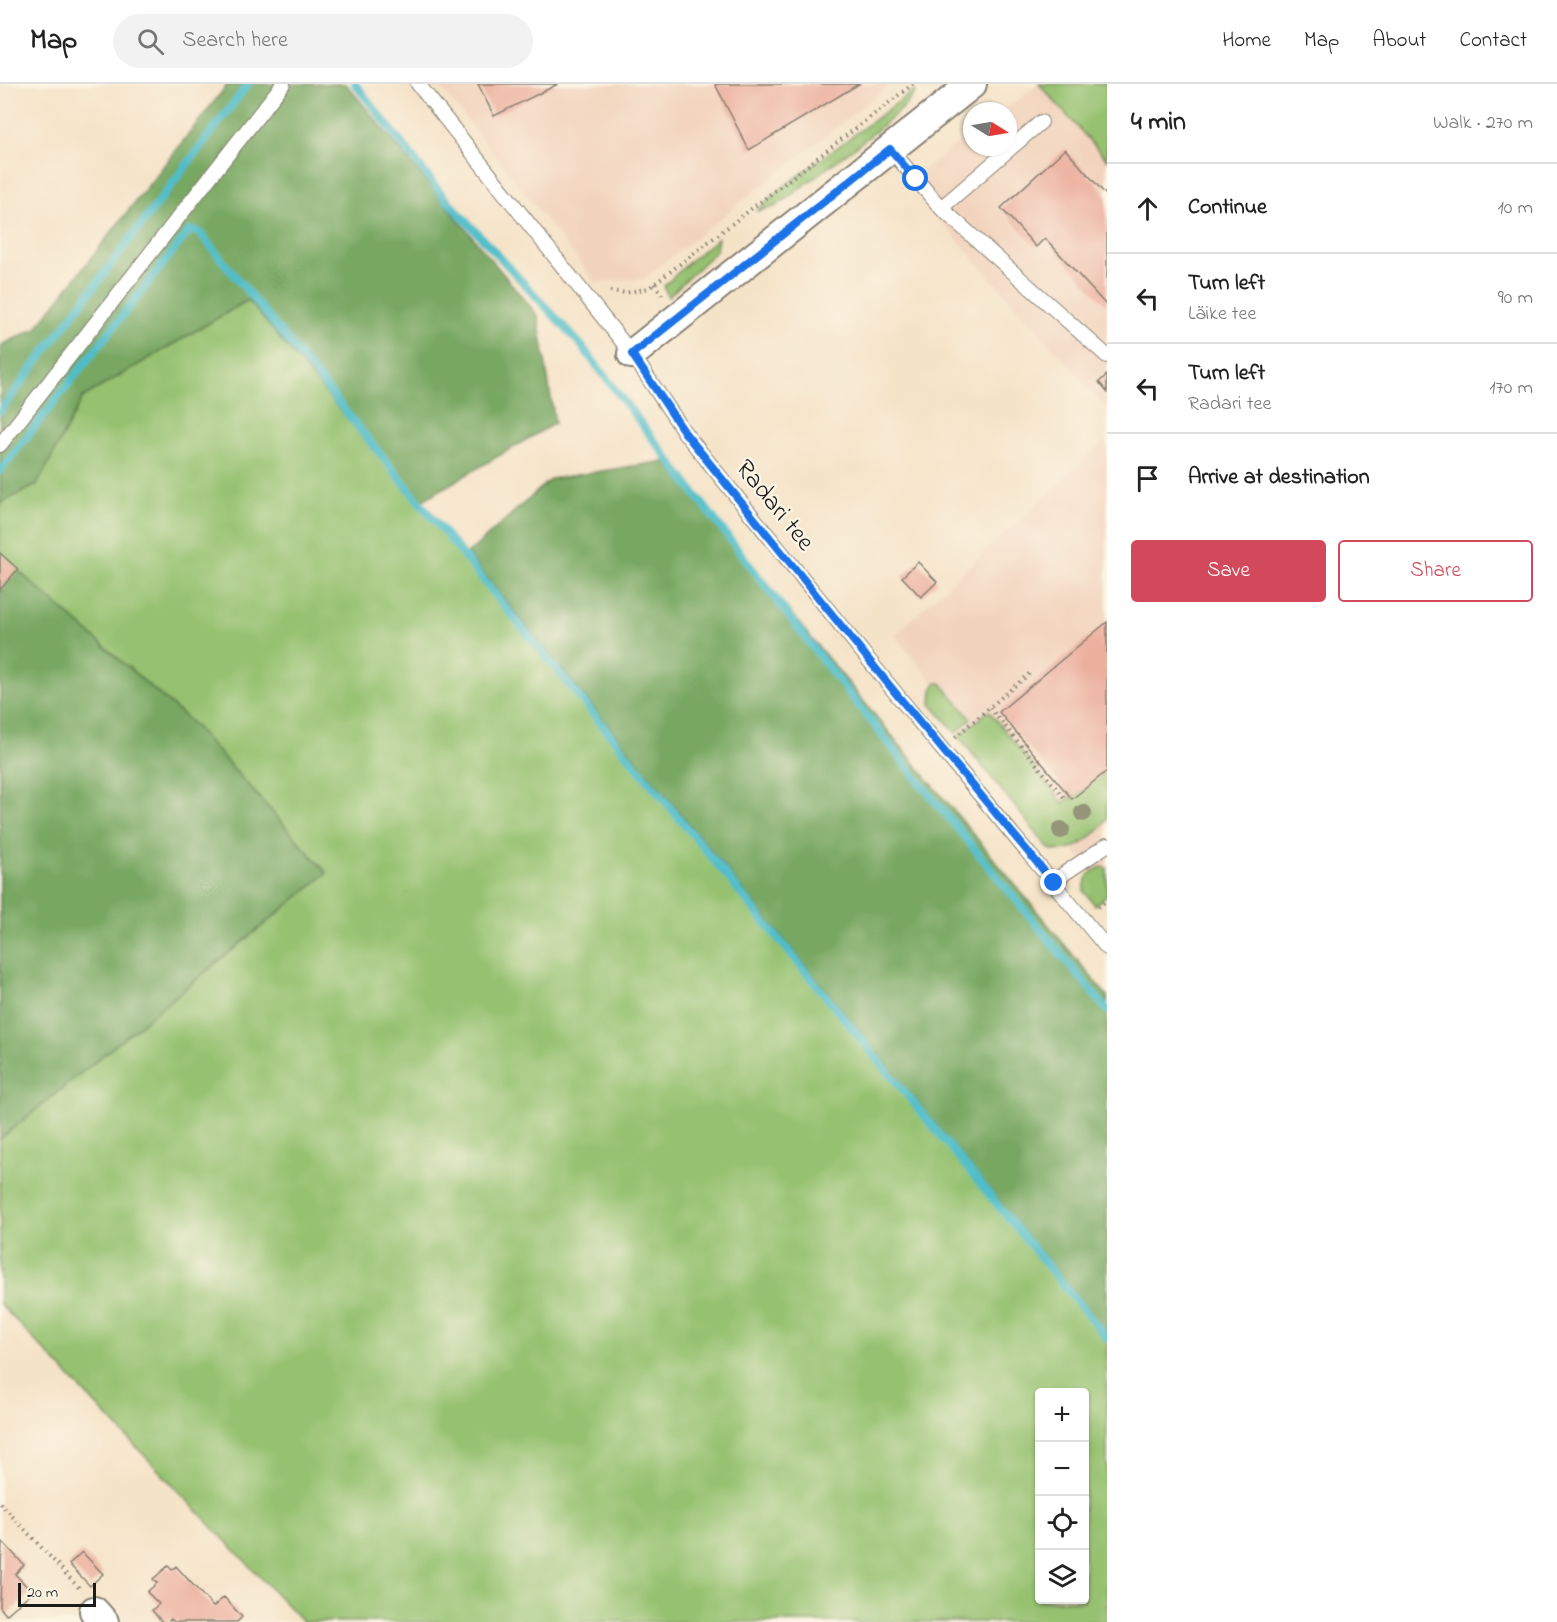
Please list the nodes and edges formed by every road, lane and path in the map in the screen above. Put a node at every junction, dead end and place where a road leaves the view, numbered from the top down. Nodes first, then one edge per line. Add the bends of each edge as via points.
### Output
1 (283, 84) edge
2 (418, 84) edge
3 (913, 84) edge
4 (961, 87) edge
5 (1041, 122) dead end
6 (890, 149) junction
7 (941, 208) junction
8 (610, 291) dead end
9 (632, 354) junction
10 (1107, 356) edge
11 (0, 445) edge
12 (1029, 672) dead end
13 (990, 708) junction
14 (954, 737) dead end
15 (1066, 800) dead end
16 (1107, 845) edge
17 (1054, 883) junction
18 (1107, 900) edge
19 (1095, 910) dead end
20 (1107, 948) edge
21 (0, 1503) edge
22 (99, 1617) edge

1 - 11 lane
2 - 9 lane, Radari tee
3 - 8 path via 649,288 639,292
4 - 6 street
5 - 7 lane
6 - 7 lane
6 - 9 street
7 - 10 lane
9 - 17 lane, Radari tee via 685,433
12 - 13 path
13 - 14 path
13 - 15 path
16 - 17 lane
17 - 20 lane, Radari tee
18 - 19 path
21 - 22 path via 87,1595

